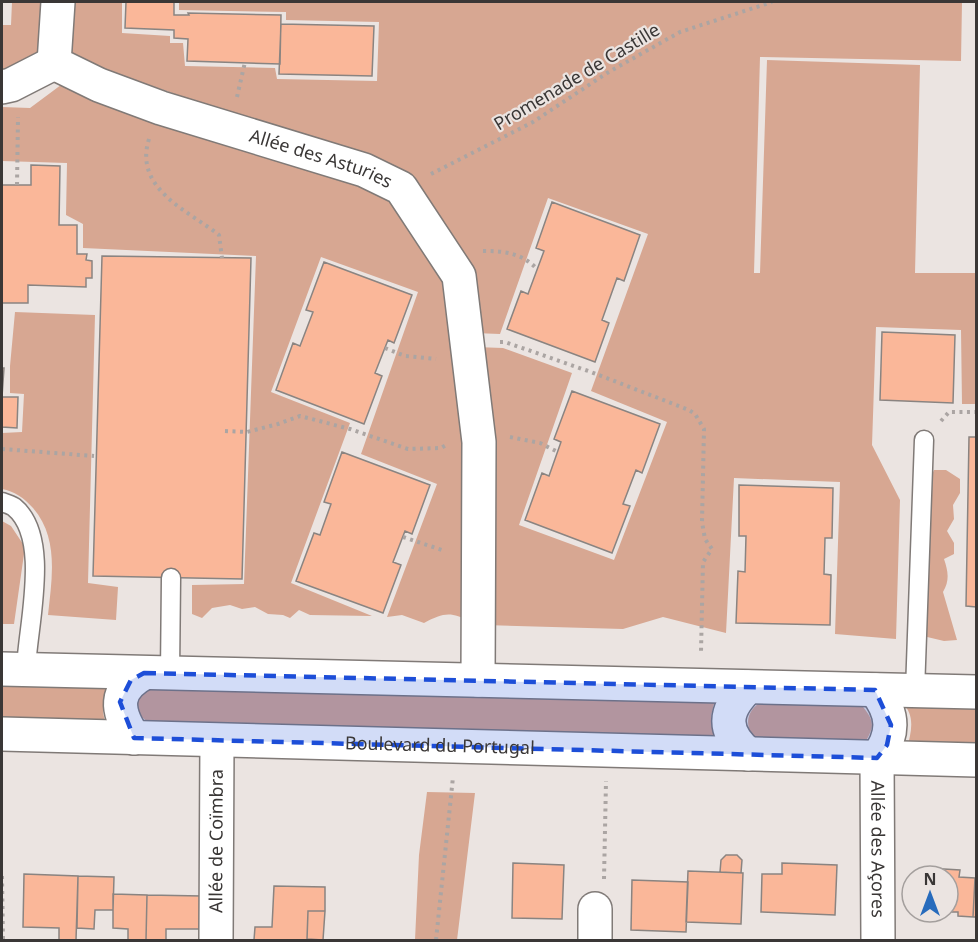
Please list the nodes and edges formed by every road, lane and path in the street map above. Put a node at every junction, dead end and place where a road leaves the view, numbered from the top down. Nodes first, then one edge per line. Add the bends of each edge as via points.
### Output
1 (58, 2) edge
2 (772, 2) edge
3 (54, 63) junction
4 (6, 86) edge
5 (161, 108) junction
6 (17, 185) dead end
7 (401, 188) junction
8 (222, 258) dead end
9 (449, 261) junction
10 (537, 269) dead end
11 (385, 348) dead end
12 (467, 349) junction
13 (976, 412) edge
14 (225, 431) dead end
15 (478, 434) junction
16 (924, 440) joint
17 (2, 449) edge
18 (558, 452) dead end
19 (94, 456) dead end
20 (2, 502) edge
21 (403, 537) dead end
22 (479, 552) junction
23 (171, 578) dead end
24 (14, 670) edge
25 (157, 673) junction
26 (478, 680) junction
27 (699, 686) junction
28 (747, 687) junction
29 (875, 690) junction
30 (915, 691) junction
31 (976, 692) edge
32 (2, 734) edge
33 (134, 738) junction
34 (217, 741) junction
35 (457, 746) junction
36 (606, 751) junction
37 (747, 754) junction
38 (877, 758) junction
39 (976, 760) edge
40 (2, 876) edge
41 (595, 925) edge
42 (3, 940) edge
43 (216, 940) edge
44 (436, 940) edge
45 (878, 940) edge

1 - 3 street
2 - 7 path, Promenade de Castille via 680,32 607,73 533,122
3 - 4 street
3 - 5 street, Allée des Asturies
4 - 6 path via 18,112
5 - 7 street, Allée des Asturies via 364,170
5 - 8 path via 147,145 147,167 158,191 219,235
7 - 9 street, Allée des Asturies
9 - 10 path via 468,251 506,252 521,256
9 - 12 street, Allée des Asturies via 459,276
11 - 12 path via 425,359
12 - 15 street, Allée des Asturies
12 - 27 path via 505,342 695,414 704,429 702,522 711,549 703,562
13 - 16 path via 949,412
14 - 15 path via 247,432 300,416 408,449 441,448 469,434
15 - 18 path via 519,437
15 - 22 street, Allée des Asturies
16 - 30 lane
17 - 19 path
20 - 24 lane via 14,507 34,540 36,569 26,645
21 - 22 path via 447,552
22 - 26 street, Allée des Asturies
23 - 25 lane
24 - 25 street
25 - 26 street
25 - 33 street via 131,680 124,690 121,715
26 - 27 street
27 - 28 street
28 - 29 street
28 - 37 street via 736,698 729,720 734,742
29 - 30 street
29 - 38 street via 883,700 891,725 887,745
30 - 31 street
32 - 33 street, Boulevard du Portugal
33 - 34 street, Boulevard du Portugal
34 - 35 street, Boulevard du Portugal
34 - 43 street, Allée de Coïmbra
35 - 36 street, Boulevard du Portugal
35 - 44 path
36 - 37 street, Boulevard du Portugal
36 - 41 path via 604,887
37 - 38 street, Boulevard du Portugal
38 - 39 street, Boulevard du Portugal
38 - 45 street, Allée des Açores
40 - 42 path

